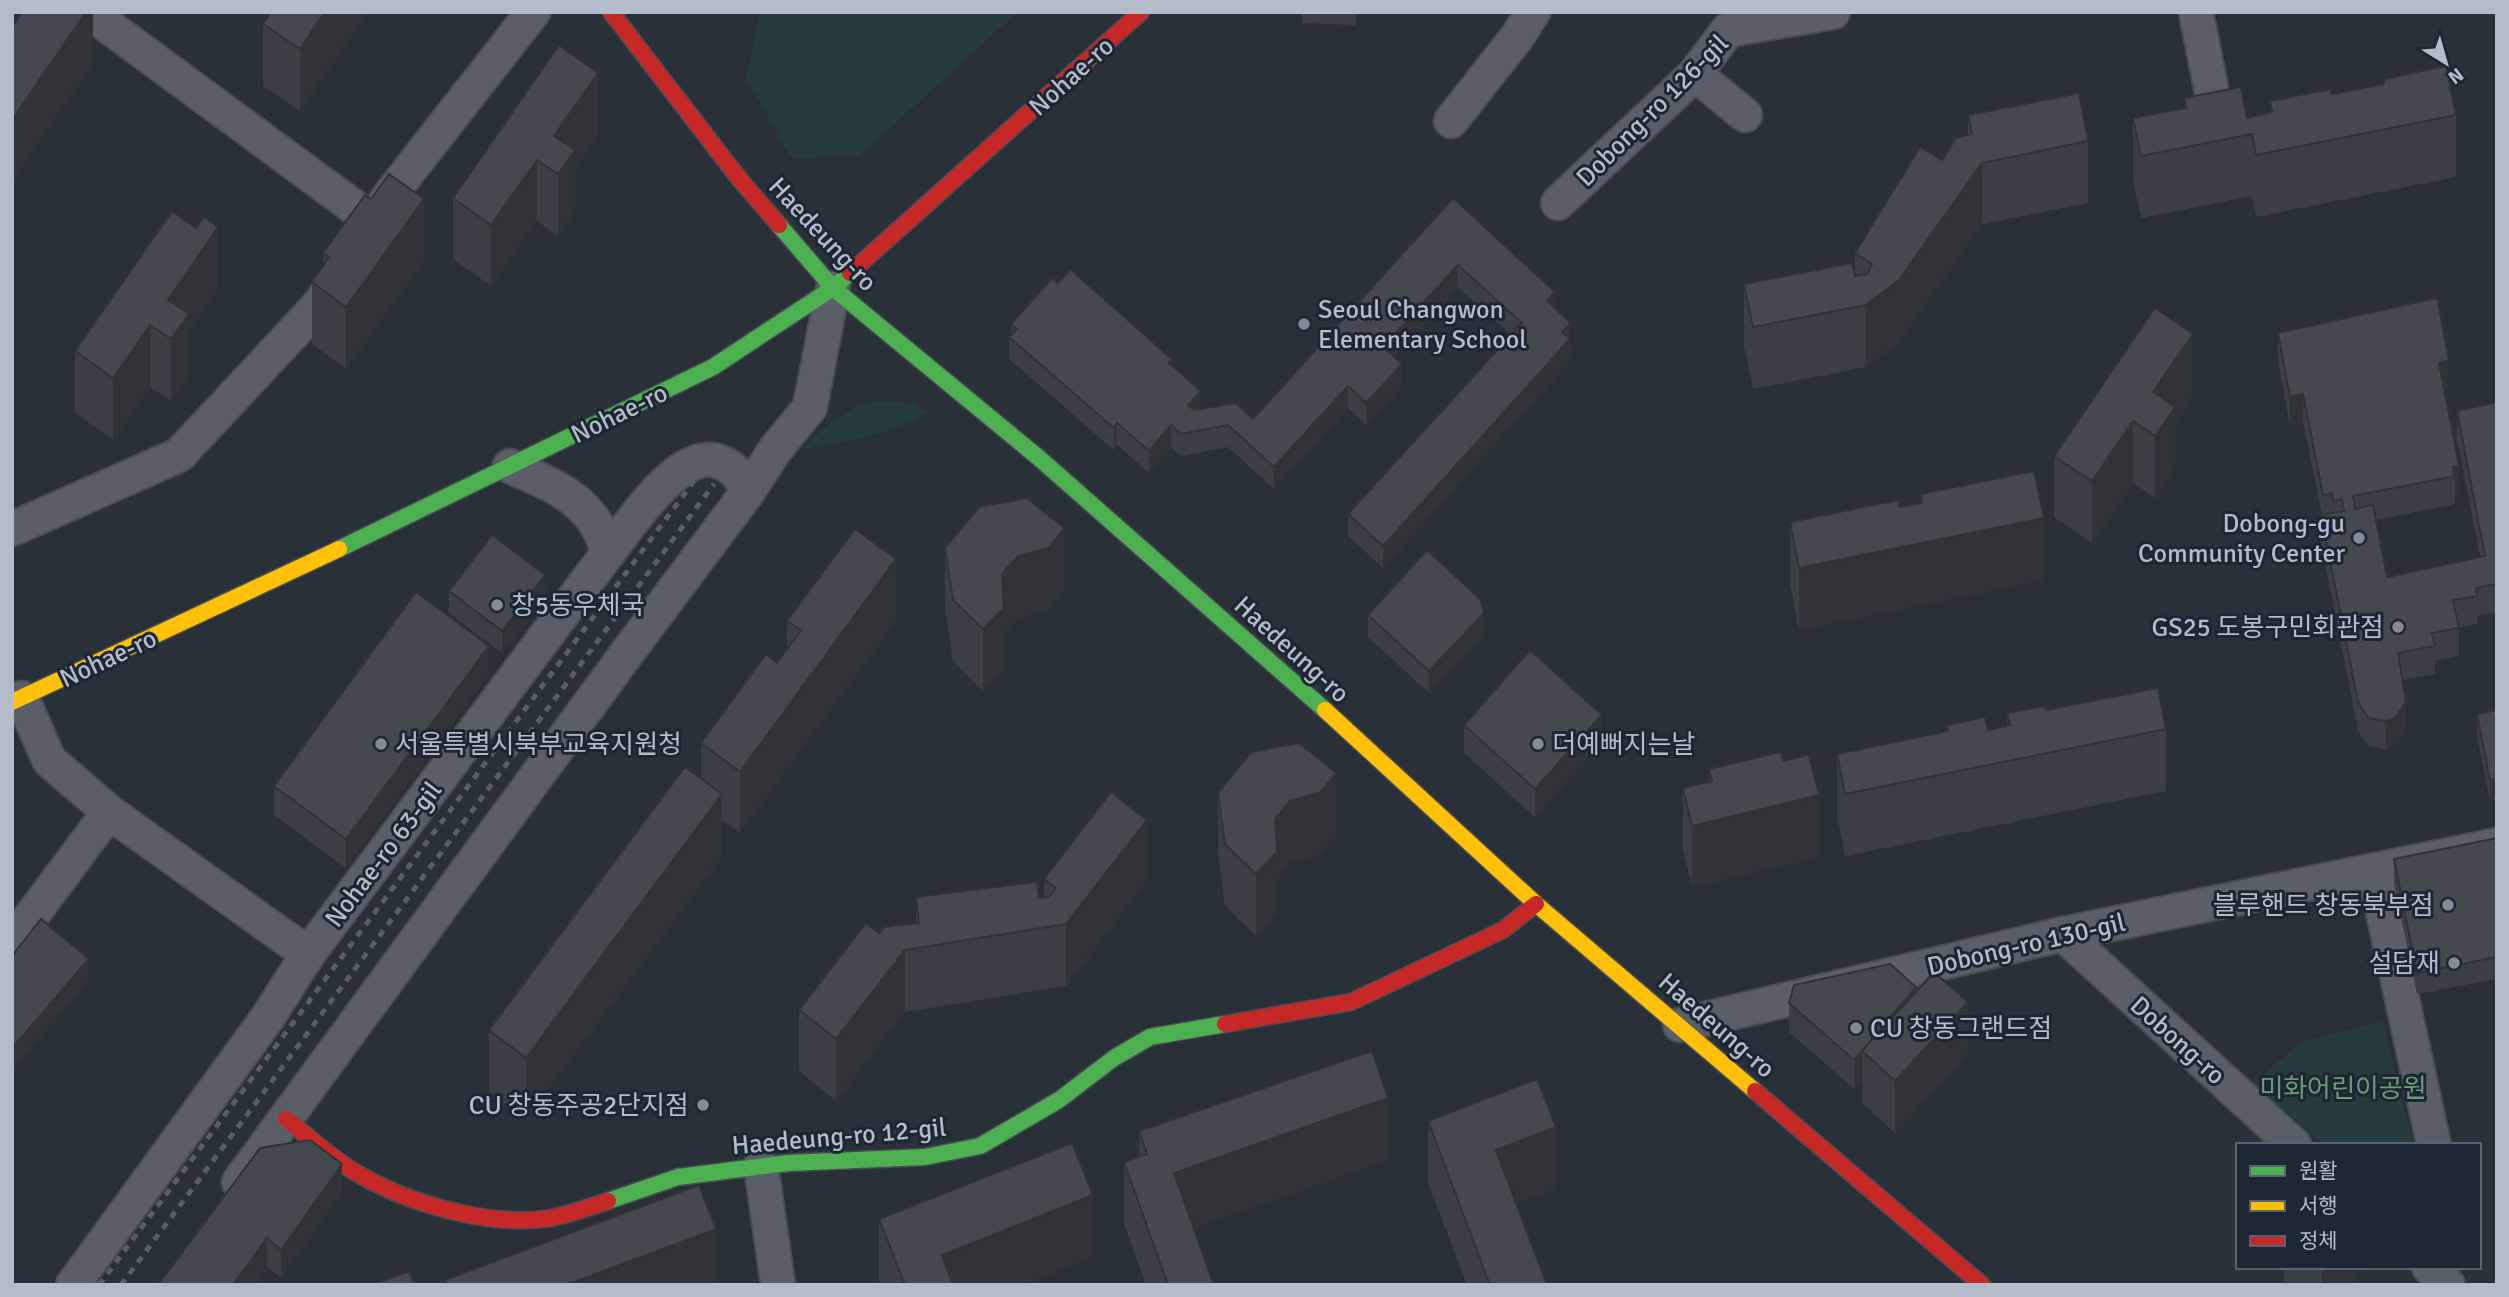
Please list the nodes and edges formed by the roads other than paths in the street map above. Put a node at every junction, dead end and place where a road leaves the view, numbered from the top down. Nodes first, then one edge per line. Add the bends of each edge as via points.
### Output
1 (89, 12) edge
2 (533, 12) edge
3 (611, 12) edge
4 (1141, 12) edge
5 (1533, 12) edge
6 (1833, 12) edge
7 (2196, 12) edge
8 (1720, 21) edge
9 (1695, 74) junction
10 (2212, 93) edge
11 (1745, 115) dead end
12 (1451, 121) dead end
13 (1558, 203) dead end
14 (361, 241) junction
15 (833, 288) junction
16 (510, 466) junction
17 (747, 493) junction
18 (12, 529) edge
19 (608, 553) junction
20 (17, 700) edge
21 (109, 812) junction
22 (2497, 845) edge
23 (2374, 871) junction
24 (1536, 904) junction
25 (2063, 934) junction
26 (12, 942) edge
27 (309, 954) junction
28 (1680, 1025) junction
29 (286, 1119) junction
30 (2292, 1143) edge
31 (2434, 1143) edge
32 (761, 1166) junction
33 (220, 1208) edge
34 (2431, 1269) edge
35 (73, 1285) edge
36 (778, 1285) edge
37 (1982, 1285) edge
38 (2448, 1285) edge

1 - 14 street
2 - 14 street via 390,195
3 - 15 main road, Haedeung-ro via 737,176
4 - 15 main road, Nohae-ro
5 - 12 street
6 - 8 street, Dobong-ro 126-gil
7 - 10 street
8 - 9 street, Dobong-ro 126-gil
9 - 11 street
9 - 13 street, Dobong-ro 126-gil
14 - 18 street via 321,303 179,455
15 - 16 main road, Nohae-ro via 713,367
15 - 17 street via 810,407
15 - 24 main road, Haedeung-ro via 1040,457
16 - 19 street via 575,498 600,530
16 - 20 main road, Nohae-ro
17 - 19 street, Nohae-ro 63-gil via 732,468 708,458 699,460 657,492
17 - 29 street
19 - 27 street, Nohae-ro 63-gil
20 - 21 street, Nohae-ro via 49,760
21 - 26 street
21 - 27 street, Nohae-ro
22 - 23 street, Dobong-ro 130-gil
23 - 25 street, Dobong-ro 130-gil
23 - 31 street
24 - 28 main road, Haedeung-ro
24 - 32 main road, Haedeung-ro 12-gil via 1503,930 1351,1002 1150,1037 1059,1100 979,1146 925,1157
25 - 28 street, Dobong-ro 130-gil
25 - 30 street, Dobong-ro
27 - 35 street, Nohae-ro 63-gil
28 - 37 main road, Haedeung-ro
29 - 32 main road, Haedeung-ro 12-gil via 382,1187 409,1199 484,1216 550,1218 678,1177
29 - 33 street
32 - 36 street
34 - 38 street

